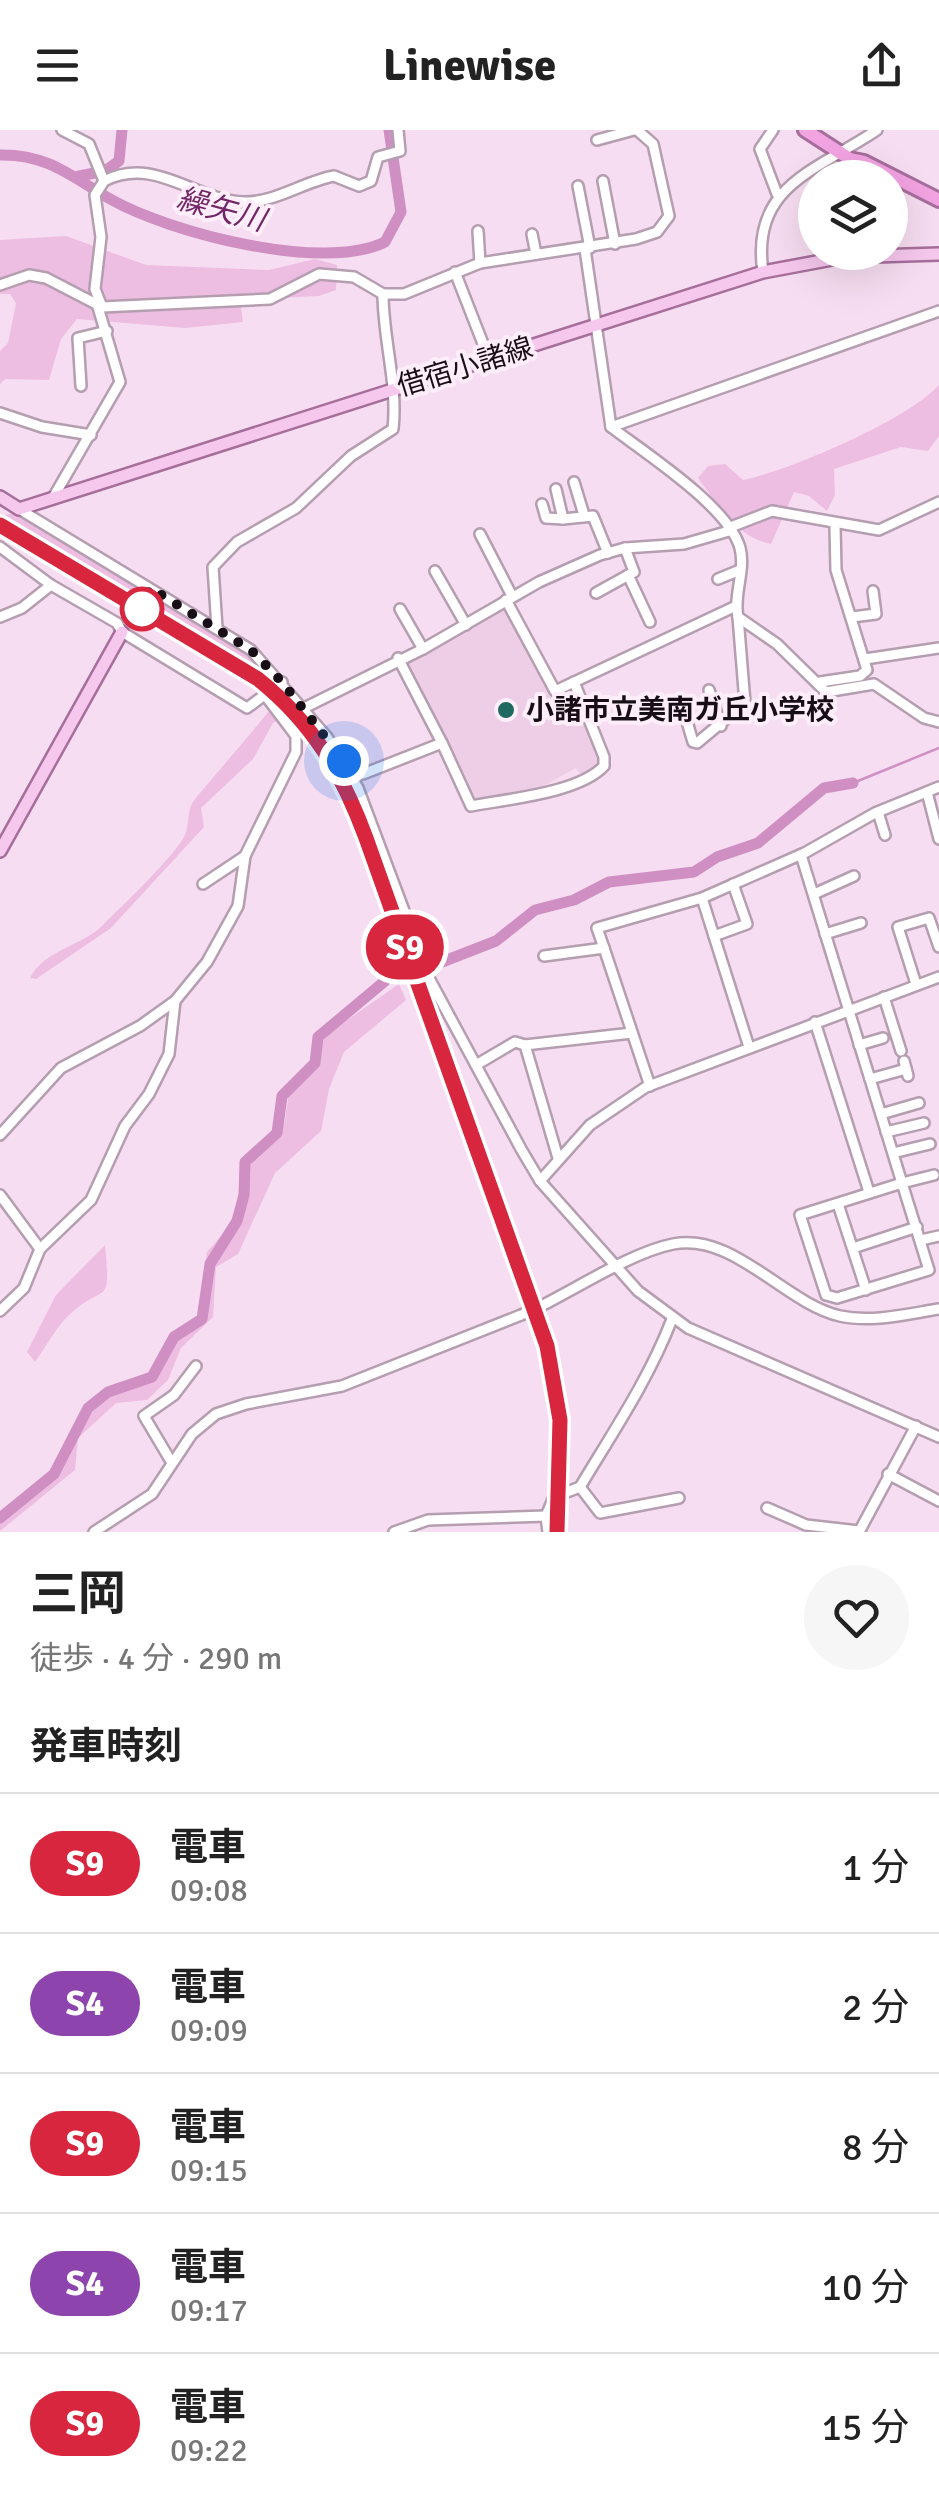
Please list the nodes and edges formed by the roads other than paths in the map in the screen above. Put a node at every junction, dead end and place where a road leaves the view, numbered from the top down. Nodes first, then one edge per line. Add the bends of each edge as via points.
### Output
1 (62, 130) edge
2 (398, 130) edge
3 (635, 130) edge
4 (774, 130) edge
5 (806, 130) edge
6 (878, 130) edge
7 (597, 140) dead end
8 (845, 157) junction
9 (850, 160) edge
10 (103, 180) junction
11 (603, 180) dead end
12 (578, 186) dead end
13 (908, 192) edge
14 (777, 194) junction
15 (939, 200) edge
16 (939, 210) edge
17 (478, 231) dead end
18 (532, 234) dead end
19 (615, 244) junction
20 (587, 248) junction
21 (536, 254) junction
22 (939, 254) edge
23 (480, 263) junction
24 (455, 272) junction
25 (763, 272) junction
26 (0, 285) edge
27 (383, 294) junction
28 (100, 307) junction
29 (939, 311) edge
30 (597, 326) junction
31 (107, 331) junction
32 (489, 360) junction
33 (81, 386) dead end
34 (395, 388) junction
35 (0, 413) edge
36 (611, 427) junction
37 (91, 435) junction
38 (574, 482) dead end
39 (556, 488) dead end
40 (54, 496) junction
41 (939, 502) edge
42 (2, 503) edge
43 (542, 504) dead end
44 (19, 509) junction
45 (584, 515) junction
46 (563, 519) junction
47 (835, 526) junction
48 (728, 530) junction
49 (480, 534) dead end
50 (0, 547) edge
51 (625, 548) junction
52 (608, 553) junction
53 (435, 570) dead end
54 (740, 570) junction
55 (628, 575) junction
56 (718, 579) dead end
57 (51, 586) junction
58 (872, 591) dead end
59 (596, 592) dead end
60 (509, 598) junction
61 (400, 609) dead end
62 (737, 612) junction
63 (0, 617) edge
64 (852, 617) junction
65 (650, 622) dead end
66 (466, 626) junction
67 (217, 628) junction
68 (122, 632) junction
69 (939, 648) edge
70 (423, 650) junction
71 (398, 658) junction
72 (865, 659) junction
73 (282, 682) junction
74 (574, 682) junction
75 (820, 682) junction
76 (709, 690) dead end
77 (265, 695) junction
78 (304, 708) junction
79 (685, 715) dead end
80 (939, 722) edge
81 (721, 726) junction
82 (442, 744) junction
83 (344, 761) junction
84 (939, 787) edge
85 (927, 792) junction
86 (878, 812) junction
87 (884, 835) dead end
88 (939, 840) edge
89 (0, 851) edge
90 (802, 854) junction
91 (246, 856) junction
92 (854, 876) dead end
93 (202, 884) dead end
94 (733, 884) junction
95 (814, 894) junction
96 (702, 898) junction
97 (860, 923) dead end
98 (825, 934) junction
99 (714, 936) junction
100 (939, 947) edge
101 (604, 948) junction
102 (544, 956) dead end
103 (939, 977) edge
104 (916, 984) junction
105 (884, 997) junction
106 (175, 1001) junction
107 (848, 1009) junction
108 (815, 1022) junction
109 (632, 1033) junction
110 (882, 1038) dead end
111 (859, 1044) junction
112 (525, 1045) junction
113 (749, 1047) junction
114 (476, 1066) junction
115 (870, 1079) junction
116 (650, 1086) junction
117 (919, 1103) dead end
118 (881, 1114) junction
119 (924, 1123) dead end
120 (886, 1132) junction
121 (0, 1135) edge
122 (930, 1144) dead end
123 (893, 1152) junction
124 (558, 1158) junction
125 (934, 1174) dead end
126 (540, 1180) junction
127 (902, 1183) junction
128 (869, 1192) junction
129 (0, 1195) edge
130 (838, 1204) junction
131 (917, 1228) junction
132 (939, 1236) edge
133 (921, 1240) junction
134 (853, 1248) junction
135 (40, 1249) junction
136 (617, 1269) junction
137 (934, 1272) edge
138 (866, 1290) junction
139 (939, 1310) edge
140 (0, 1311) edge
141 (672, 1319) junction
142 (196, 1366) dead end
143 (916, 1426) junction
144 (939, 1437) edge
145 (172, 1463) junction
146 (888, 1474) junction
147 (580, 1487) junction
148 (679, 1498) dead end
149 (939, 1500) edge
150 (767, 1508) dead end
151 (546, 1516) junction
152 (858, 1531) edge
153 (94, 1532) edge
154 (394, 1532) edge
155 (548, 1532) edge

1 - 10 street via 89,144
2 - 10 street via 400,150 374,160 372,181 359,186 334,176 245,202 134,169
3 - 7 street
3 - 19 street via 652,144 669,216 657,232
4 - 14 street via 760,149
5 - 8 highway
6 - 8 street
8 - 9 highway
8 - 14 street
8 - 15 highway
10 - 28 street via 95,195
11 - 19 street
12 - 20 street
13 - 16 highway
14 - 25 street via 760,237
17 - 23 street
18 - 21 street
19 - 20 street
20 - 21 street
20 - 30 street
21 - 23 street
22 - 25 main road, 借宿小諸線 via 843,257
23 - 24 street
24 - 27 street via 420,291
24 - 32 street
25 - 30 main road, 借宿小諸線
26 - 28 street via 29,275 46,278
27 - 28 street via 354,277 319,274 270,298
27 - 34 street
28 - 31 street
29 - 36 street
30 - 32 main road, 借宿小諸線
30 - 36 street
31 - 33 street via 78,338
31 - 37 street via 120,382
32 - 34 main road, 借宿小諸線
34 - 40 main road, 借宿小諸線
34 - 67 street via 393,429 351,456 296,508 236,542 213,567
35 - 37 street
36 - 48 street via 703,496
37 - 40 street
38 - 45 street
39 - 46 street
40 - 44 main road, 借宿小諸線
41 - 47 street via 879,530
42 - 44 main road
43 - 46 street via 546,518
44 - 67 street
45 - 46 street
45 - 52 street via 593,516
47 - 48 street via 772,512
47 - 64 street via 836,570
48 - 51 street via 684,544
48 - 54 street via 740,547
49 - 60 street
50 - 57 street
51 - 52 street
51 - 55 street via 634,572
52 - 60 street
53 - 66 street
54 - 56 street
54 - 62 street
55 - 59 street
55 - 65 street
57 - 63 street
57 - 68 street
58 - 64 street via 876,614
60 - 66 street
60 - 74 street via 555,690
61 - 70 street
62 - 74 street
62 - 75 street
62 - 81 street via 748,694
64 - 72 street
66 - 70 street
67 - 73 street
68 - 77 street via 248,708
68 - 89 main road
69 - 72 street
70 - 71 street
71 - 78 street
71 - 82 street
72 - 75 street via 868,670 860,676
73 - 77 street
73 - 78 street
74 - 82 street via 604,757 594,775 533,796 471,806
75 - 80 street via 831,693 881,687
76 - 81 street
77 - 91 street via 296,736 296,752
78 - 83 street
79 - 81 street via 692,742
82 - 83 street via 364,774
83 - 114 street via 430,980
84 - 85 street
85 - 86 street
85 - 88 street
86 - 87 street
86 - 90 street
90 - 94 street
90 - 95 street
91 - 93 street
91 - 106 street via 238,906
92 - 95 street
94 - 96 street
94 - 99 street via 747,924
95 - 98 street
96 - 99 street
96 - 101 street via 596,928
97 - 98 street
98 - 107 street
99 - 113 street
100 - 104 street via 930,918 898,927
101 - 102 street
101 - 109 street
103 - 104 street
104 - 105 street
105 - 107 street
105 - 115 street via 905,1064
106 - 121 street via 61,1068
106 - 135 street via 169,1054 149,1094 125,1126 91,1200
107 - 108 street
107 - 111 street
108 - 113 street
108 - 128 street
109 - 112 street
109 - 116 street
110 - 111 street
111 - 115 street
112 - 114 street via 516,1042
112 - 124 street
113 - 116 street
114 - 126 street
115 - 118 street
116 - 124 street via 604,1113
117 - 118 street
118 - 120 street
119 - 120 street
120 - 123 street
122 - 123 street
123 - 127 street
124 - 126 street
125 - 127 street
126 - 136 street
127 - 128 street
127 - 131 street
128 - 130 street
129 - 135 street
130 - 134 street
130 - 138 street via 800,1216 826,1295
131 - 133 street
131 - 134 street
132 - 133 street
133 - 137 street
134 - 138 street
135 - 140 street via 24,1288
136 - 139 street via 673,1244 691,1243 840,1316
136 - 141 street
136 - 145 street, bridge via 342,1386 229,1408 192,1434
137 - 138 street
141 - 143 street
141 - 147 street via 654,1366
142 - 145 street via 174,1395 144,1416
143 - 144 street
143 - 146 street
145 - 153 street via 143,1502
146 - 149 street
146 - 152 street
147 - 148 street via 600,1513
147 - 151 street via 554,1496
150 - 152 street via 818,1528
151 - 154 street via 428,1520
151 - 155 street

